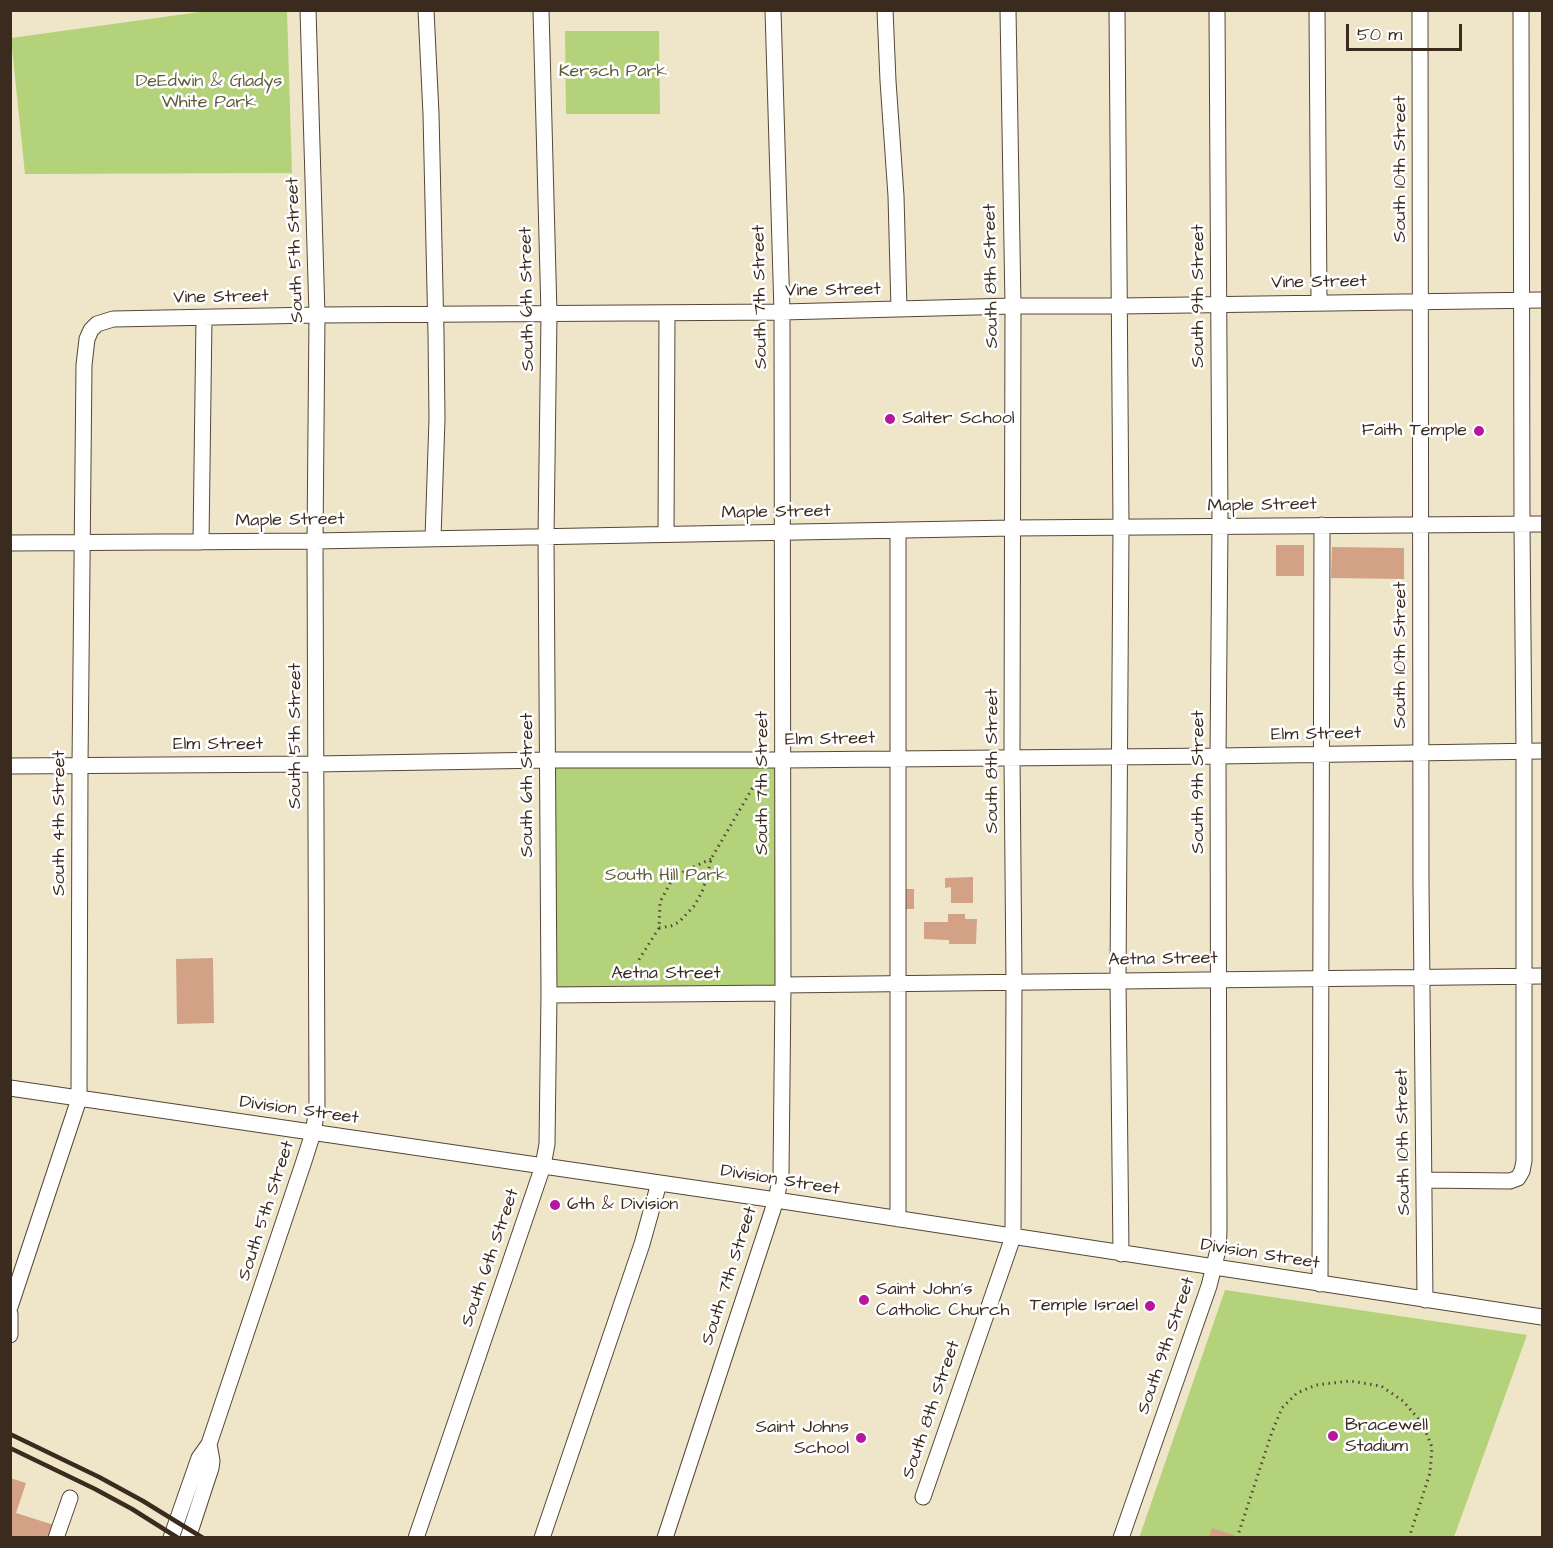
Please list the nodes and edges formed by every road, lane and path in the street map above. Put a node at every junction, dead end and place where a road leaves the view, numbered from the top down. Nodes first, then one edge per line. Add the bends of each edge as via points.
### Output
1 (308, 10) edge
2 (426, 10) edge
3 (541, 10) edge
4 (773, 10) edge
5 (885, 10) edge
6 (1008, 10) edge
7 (1117, 10) edge
8 (1217, 10) edge
9 (1317, 10) edge
10 (1420, 10) edge
11 (1521, 10) edge
12 (1521, 300) junction
13 (1542, 300) edge
14 (1420, 301) junction
15 (1319, 302) junction
16 (1218, 304) junction
17 (1013, 306) junction
18 (1120, 306) junction
19 (899, 309) junction
20 (782, 312) junction
21 (667, 313) junction
22 (436, 314) junction
23 (549, 314) junction
24 (317, 315) junction
25 (204, 318) junction
26 (90, 330) joint
27 (1420, 524) junction
28 (1522, 524) junction
29 (1542, 524) edge
30 (1322, 525) junction
31 (1220, 526) junction
32 (1121, 527) junction
33 (1012, 528) junction
34 (898, 530) junction
35 (782, 532) junction
36 (666, 534) junction
37 (546, 536) junction
38 (433, 538) junction
39 (315, 541) junction
40 (201, 542) junction
41 (10, 543) edge
42 (83, 543) junction
43 (1524, 751) junction
44 (1542, 751) edge
45 (1421, 753) junction
46 (1322, 754) junction
47 (1218, 756) junction
48 (1012, 757) junction
49 (1120, 757) junction
50 (899, 758) junction
51 (547, 760) junction
52 (783, 760) junction
53 (315, 764) junction
54 (80, 765) junction
55 (10, 766) edge
56 (756, 782) dead end
57 (711, 859) junction
58 (659, 928) junction
59 (1524, 976) junction
60 (1542, 976) edge
61 (1321, 978) junction
62 (1422, 978) junction
63 (1218, 979) junction
64 (1118, 981) junction
65 (1014, 982) junction
66 (898, 983) junction
67 (783, 989) junction
68 (617, 994) junction
69 (549, 995) junction
70 (10, 1088) edge
71 (79, 1099) junction
72 (313, 1133) junction
73 (543, 1166) junction
74 (1424, 1180) junction
75 (658, 1183) junction
76 (776, 1200) junction
77 (898, 1219) junction
78 (1013, 1237) junction
79 (1121, 1254) junction
80 (1214, 1268) junction
81 (1320, 1284) junction
82 (1425, 1300) junction
83 (10, 1307) edge
84 (10, 1314) edge
85 (1542, 1317) edge
86 (10, 1335) edge
87 (209, 1444) junction
88 (923, 1497) dead end
89 (69, 1498) dead end
90 (56, 1538) edge
91 (171, 1538) edge
92 (188, 1538) edge
93 (416, 1538) edge
94 (542, 1538) edge
95 (665, 1538) edge
96 (1121, 1538) edge
97 (1237, 1538) edge
98 (1409, 1538) edge

1 - 24 street, South 5th Street
2 - 22 street
3 - 23 street, South 6th Street
4 - 20 street, South 7th Street
5 - 19 street
6 - 17 street, South 8th Street
7 - 18 street
8 - 16 street, South 9th Street
9 - 15 street
10 - 14 street, South 10th Street
11 - 12 street
12 - 13 street, Vine Street
12 - 14 street, Vine Street
12 - 28 street
14 - 15 street, Vine Street
14 - 27 street, South 10th Street
15 - 16 street, Vine Street
16 - 18 street, Vine Street
16 - 31 street, South 9th Street
17 - 18 street, Vine Street
17 - 19 street, Vine Street
17 - 33 street, South 8th Street
18 - 32 street
19 - 20 street, Vine Street
20 - 21 street, Vine Street
20 - 35 street, South 7th Street
21 - 23 street, Vine Street
21 - 36 street
22 - 23 street, Vine Street
22 - 24 street, Vine Street
22 - 38 street
23 - 37 street, South 6th Street
24 - 25 street, Vine Street
24 - 39 street, South 5th Street
25 - 26 street, Vine Street via 113,319
25 - 40 street
26 - 42 street, South 4th Street via 84,365
27 - 28 street, Maple Street
27 - 30 street, Maple Street
27 - 45 street, South 10th Street
28 - 29 street, Maple Street
28 - 43 street
30 - 31 street, Maple Street
30 - 46 street
31 - 32 street, Maple Street
31 - 47 street, South 9th Street
32 - 33 street, Maple Street
32 - 49 street
33 - 34 street, Maple Street
33 - 48 street, South 8th Street
34 - 35 street, Maple Street
34 - 50 street
35 - 36 street, Maple Street
35 - 52 street, South 7th Street
36 - 37 street, Maple Street
37 - 38 street, Maple Street
37 - 51 street, South 6th Street
38 - 39 street, Maple Street
39 - 40 street, Maple Street
39 - 53 street, South 5th Street
40 - 42 street, Maple Street
41 - 42 street, Maple Street
42 - 54 street, South 4th Street
43 - 44 street, Elm Street
43 - 45 street, Elm Street
43 - 59 street
45 - 46 street, Elm Street
45 - 62 street, South 10th Street
46 - 47 street, Elm Street
46 - 61 street
47 - 49 street, Elm Street
47 - 63 street, South 9th Street
48 - 49 street, Elm Street
48 - 50 street, Elm Street
48 - 65 street, South 8th Street
49 - 64 street
50 - 52 street, Elm Street
50 - 66 street
51 - 52 street, Elm Street
51 - 53 street, Elm Street
51 - 69 street, South 6th Street
52 - 67 street, South 7th Street
53 - 54 street, Elm Street
53 - 72 street, South 5th Street via 318,1090
54 - 55 street, Elm Street
54 - 71 street, South 4th Street
56 - 57 path
57 - 58 path via 694,906 679,922
57 - 58 path via 673,878 660,902
58 - 68 path
59 - 60 street, Aetna Street
59 - 62 street, Aetna Street
59 - 74 street via 1522,1170 1518,1178 1501,1182
61 - 62 street, Aetna Street
61 - 63 street, Aetna Street
61 - 81 street
62 - 74 street, South 10th Street
63 - 64 street, Aetna Street
63 - 80 street, South 9th Street via 1219,1231
64 - 65 street, Aetna Street
64 - 79 street
65 - 66 street, Aetna Street
65 - 78 street, South 8th Street
66 - 67 street, Aetna Street
66 - 77 street
67 - 68 street, Aetna Street
67 - 76 street, South 7th Street via 782,1156
68 - 69 street, Aetna Street
69 - 73 street, South 6th Street via 548,1136
70 - 71 street, Division Street
71 - 72 street, Division Street
71 - 83 street, South 4th Street
72 - 73 street, Division Street
72 - 87 street, South 5th Street
73 - 75 street, Division Street
73 - 93 street, South 6th Street
74 - 82 street, South 10th Street
75 - 76 street, Division Street
75 - 94 street via 642,1244
76 - 77 street, Division Street
76 - 95 street, South 7th Street
77 - 78 street, Division Street
78 - 79 street, Division Street
78 - 88 street, South 8th Street
79 - 80 street, Division Street
80 - 81 street, Division Street
80 - 96 street, South 9th Street
81 - 82 street, Division Street
82 - 85 street, Division Street
84 - 86 street
87 - 91 street, South 5th Street via 197,1462
87 - 92 street, South 5th Street via 211,1468
89 - 90 street
97 - 98 path via 1282,1408 1297,1393 1316,1385 1350,1381 1381,1386 1403,1401 1422,1423 1431,1447 1430,1473

